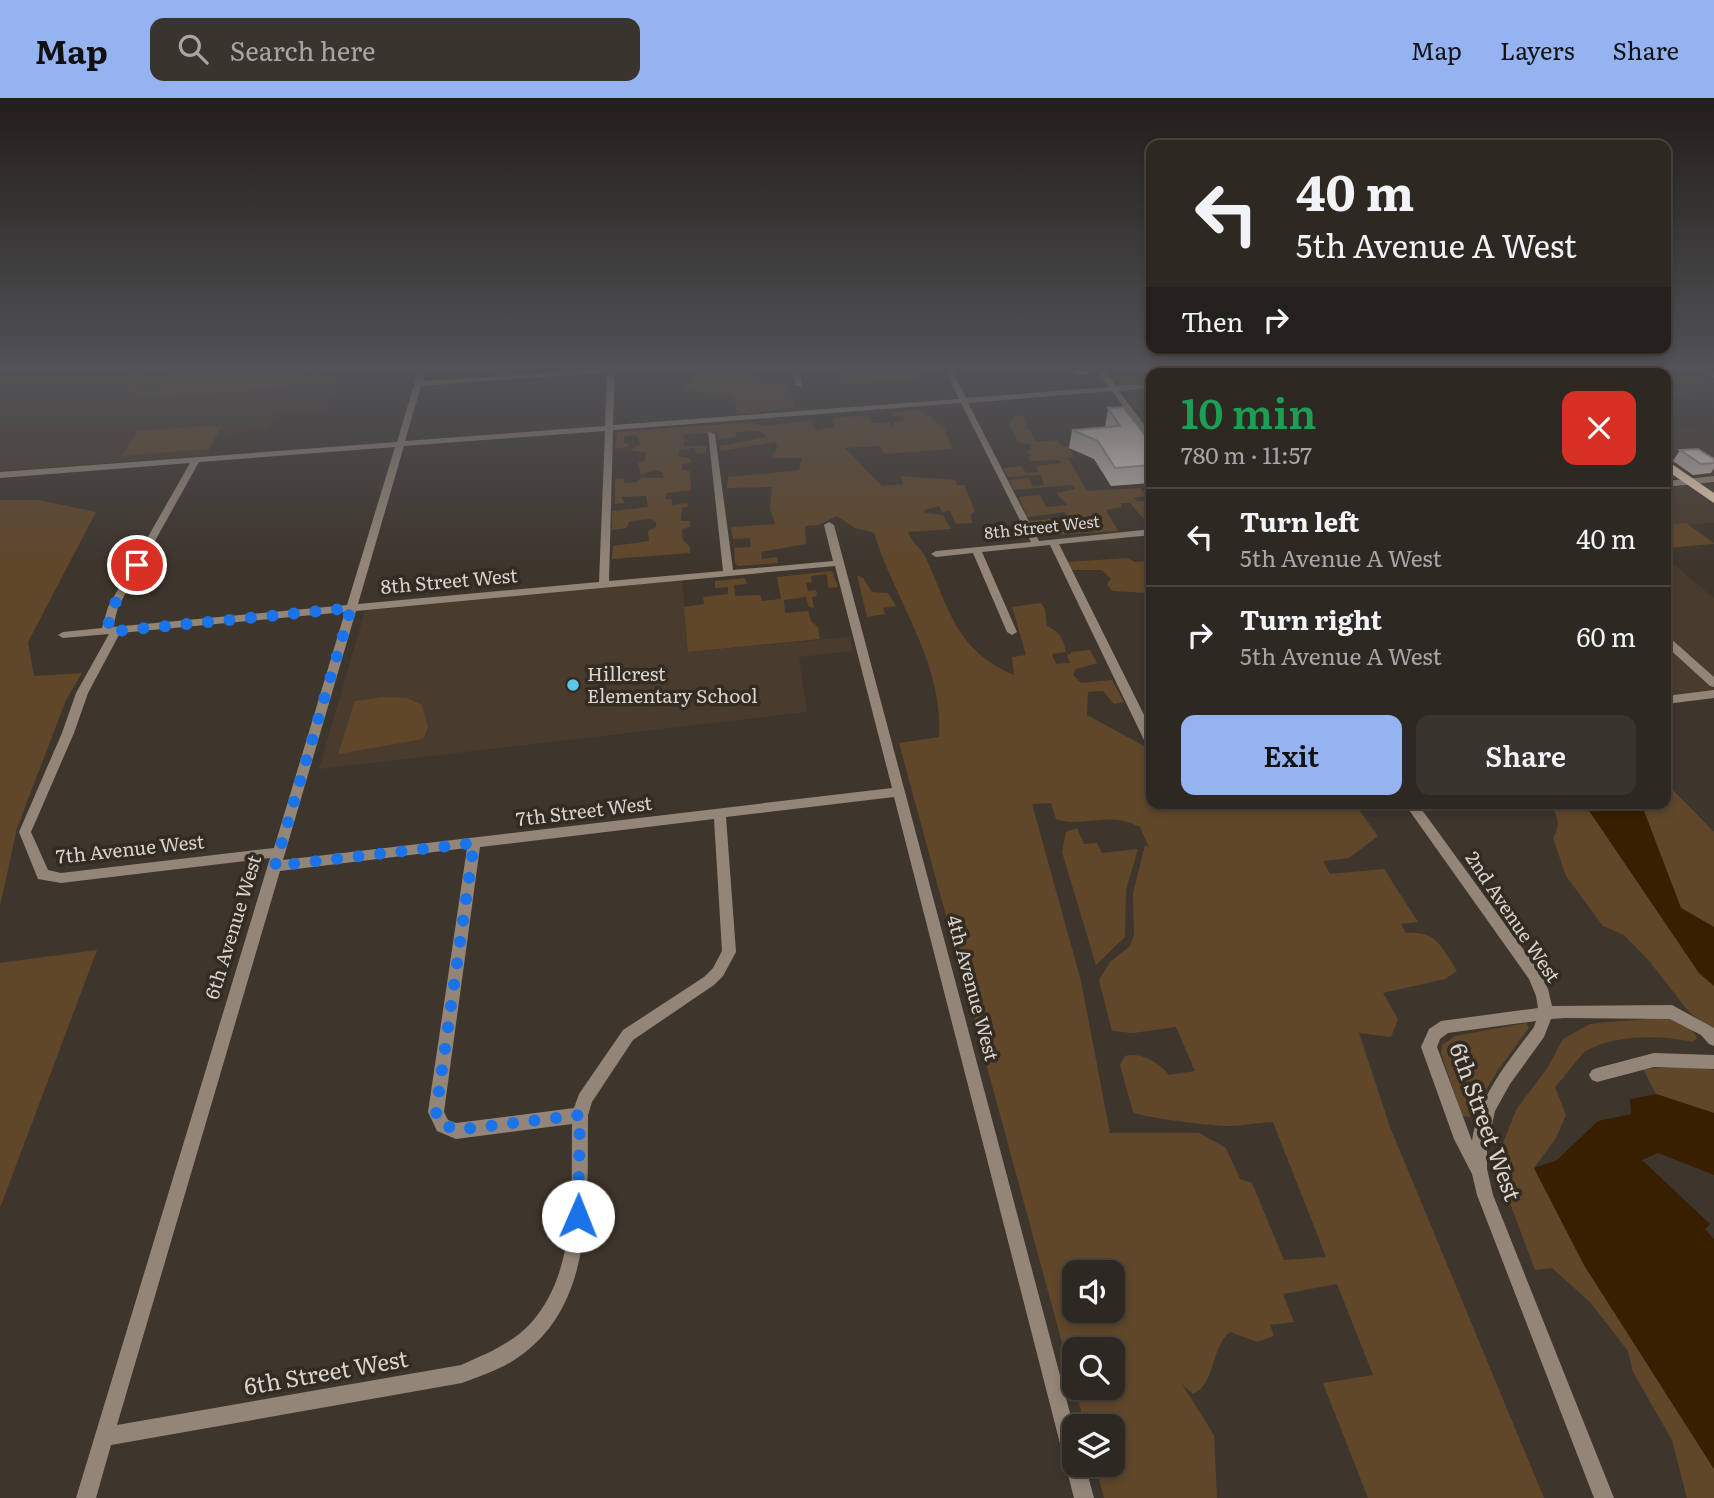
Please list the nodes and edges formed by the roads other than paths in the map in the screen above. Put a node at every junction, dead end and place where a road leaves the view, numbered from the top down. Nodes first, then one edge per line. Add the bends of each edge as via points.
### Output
1 (404, 433) edge
2 (552, 433) edge
3 (608, 433) edge
4 (980, 433) edge
5 (710, 434) dead end
6 (401, 445) junction
7 (196, 460) junction
8 (1671, 468) edge
9 (0, 475) edge
10 (1714, 479) edge
11 (1690, 481) junction
12 (1671, 483) edge
13 (1714, 499) edge
14 (829, 525) dead end
15 (1146, 533) edge
16 (1053, 542) junction
17 (1036, 543) junction
18 (976, 549) junction
19 (936, 554) dead end
20 (838, 563) junction
21 (728, 572) junction
22 (604, 584) junction
23 (351, 608) junction
24 (111, 630) junction
25 (1012, 632) dead end
26 (63, 635) dead end
27 (1671, 644) edge
28 (1714, 683) edge
29 (1714, 694) edge
30 (1671, 699) edge
31 (1146, 732) edge
32 (898, 792) junction
33 (1414, 809) edge
34 (720, 814) junction
35 (474, 843) junction
36 (277, 859) junction
37 (1546, 1012) junction
38 (1714, 1039) edge
39 (1714, 1062) edge
40 (1597, 1075) dead end
41 (580, 1115) junction
42 (1480, 1172) junction
43 (1062, 1415) edge
44 (104, 1437) junction
45 (1078, 1477) edge
46 (86, 1498) edge
47 (1084, 1498) edge
48 (1604, 1498) edge

1 - 6 street, 6th Avenue West
2 - 6 street
3 - 22 street
4 - 17 street
5 - 21 street
6 - 7 street
6 - 23 street, 6th Avenue West
7 - 9 street
7 - 24 street, 7th Avenue West via 113,607
8 - 11 main road
10 - 11 street
11 - 12 street
11 - 13 main road
14 - 20 street, 4th Avenue West
15 - 16 street, 8th Street West
16 - 17 street, 8th Street West
16 - 31 street
17 - 18 street, 8th Street West
18 - 19 street, 8th Street West
18 - 25 street
20 - 21 street, 8th Street West
20 - 32 street, 4th Avenue West
21 - 22 street, 8th Street West
22 - 23 street, 8th Street West
23 - 24 street, 8th Street West
23 - 36 street, 6th Avenue West
24 - 26 street, 8th Street West
24 - 36 street, 7th Avenue West via 25,832 43,876
27 - 28 street
29 - 30 street
32 - 34 street, 7th Street West
32 - 43 street, 4th Avenue West
33 - 37 street, 2nd Avenue West via 1534,975
34 - 35 street, 7th Street West
34 - 41 street via 730,940 725,962 709,981 628,1035 585,1099
35 - 36 street, 7th Street West
35 - 41 street via 438,1122 456,1130
36 - 44 street, 6th Avenue West
37 - 38 street, 6th Street West via 1672,1013 1697,1024
37 - 42 street, 2nd Avenue West via 1539,1032 1492,1096 1481,1126
37 - 42 street, 6th Street West via 1446,1026 1431,1037 1429,1047 1462,1139
39 - 40 street via 1654,1060
41 - 44 street, 6th Street West via 574,1262 567,1284 542,1324 508,1355 462,1374
42 - 48 street, 6th Street West via 1485,1195
44 - 46 street, 6th Avenue West
45 - 47 street, 4th Avenue West

